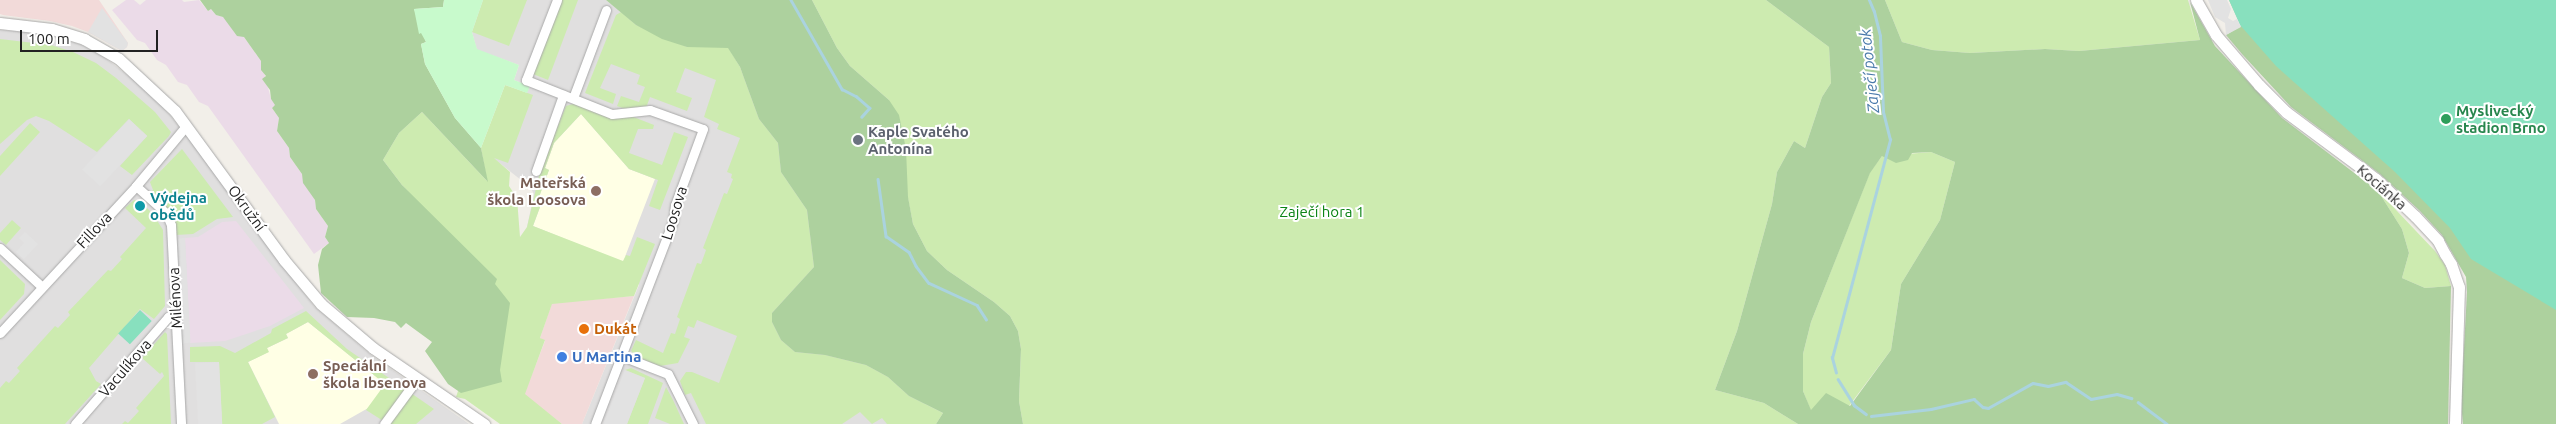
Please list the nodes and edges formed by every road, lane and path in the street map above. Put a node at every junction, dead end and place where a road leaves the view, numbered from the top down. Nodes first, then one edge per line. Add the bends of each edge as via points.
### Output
1 (557, 0) edge
2 (2196, 0) edge
3 (606, 10) dead end
4 (0, 23) edge
5 (563, 95) junction
6 (573, 98) junction
7 (186, 126) junction
8 (536, 171) dead end
9 (136, 186) junction
10 (0, 248) edge
11 (41, 286) junction
12 (176, 314) junction
13 (0, 333) edge
14 (622, 356) junction
15 (417, 379) junction
16 (75, 424) edge
17 (181, 424) edge
18 (384, 424) edge
19 (484, 424) edge
20 (594, 424) edge
21 (693, 424) edge
22 (2455, 424) edge

1 - 5 street, Loosova via 526,80
2 - 22 street, Kociánka via 2216,35 2286,112 2376,179 2438,241 2452,264 2459,287
3 - 6 street
4 - 7 street, Okružní via 52,29 84,39 119,59 146,82
5 - 6 street, Loosova
5 - 8 street
6 - 14 street, Loosova via 612,114 650,110 703,129 675,205 674,221
7 - 9 street, Fillova
7 - 15 street, Okružní via 284,260 321,304 373,348
9 - 11 street, Fillova
9 - 12 street, Milénova via 166,213 171,225
10 - 11 street
11 - 13 street, Fillova
12 - 16 street, Vaculíkova via 168,316
12 - 17 street, Milénova
14 - 20 street, Loosova
14 - 21 street via 668,374
15 - 18 street
15 - 19 street, Okružní

